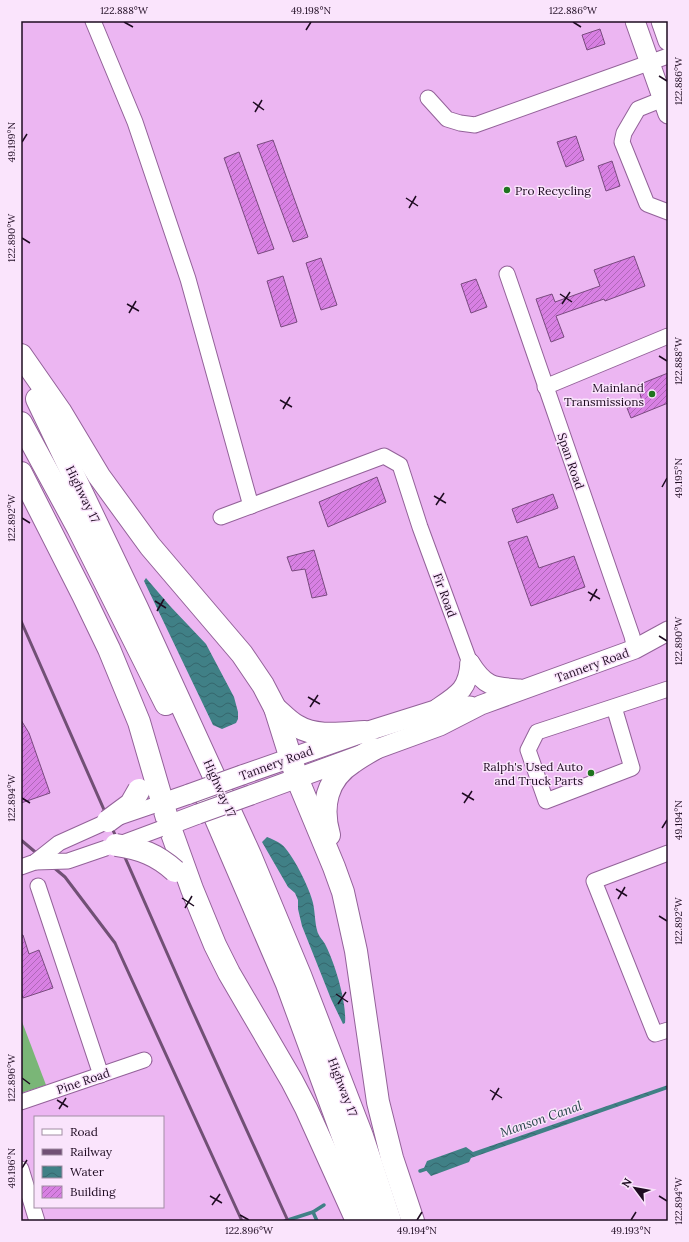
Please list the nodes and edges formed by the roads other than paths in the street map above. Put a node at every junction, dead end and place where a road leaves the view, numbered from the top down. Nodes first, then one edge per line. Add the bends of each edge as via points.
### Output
1 (93, 21) edge
2 (635, 21) edge
3 (661, 21) edge
4 (668, 41) edge
5 (668, 56) edge
6 (650, 62) junction
7 (428, 98) dead end
8 (666, 104) edge
9 (668, 212) edge
10 (507, 274) dead end
11 (668, 336) edge
12 (21, 355) edge
13 (21, 367) edge
14 (546, 387) junction
15 (21, 423) edge
16 (21, 473) edge
17 (251, 506) junction
18 (221, 517) dead end
19 (668, 631) edge
20 (668, 646) edge
21 (635, 649) junction
22 (470, 663) junction
23 (668, 689) edge
24 (526, 690) junction
25 (481, 705) junction
26 (614, 707) junction
27 (275, 708) junction
28 (435, 710) junction
29 (139, 722) junction
30 (370, 740) junction
31 (294, 768) junction
32 (158, 805) junction
33 (108, 821) junction
34 (165, 827) junction
35 (116, 845) junction
36 (668, 853) edge
37 (35, 862) junction
38 (21, 867) edge
39 (334, 867) junction
40 (38, 886) dead end
41 (192, 889) junction
42 (668, 1030) edge
43 (144, 1060) dead end
44 (101, 1075) junction
45 (21, 1102) edge
46 (21, 1169) edge
47 (37, 1221) edge
48 (357, 1221) edge
49 (372, 1221) edge
50 (390, 1221) edge
51 (413, 1221) edge

1 - 17 street via 135,122 188,279
2 - 6 main road
3 - 4 main road
5 - 6 street
6 - 7 street via 475,125 447,119
6 - 8 main road
8 - 9 street via 638,109 624,133 622,142 647,204
10 - 14 street, Span Road
11 - 14 street
12 - 27 highway via 60,411 99,476 150,546 242,654
13 - 50 highway, Highway 17 via 134,601 250,854 303,982 362,1136
14 - 21 street, Span Road
15 - 49 highway, Highway 17 via 78,528 171,715 236,862 287,984
16 - 29 highway via 109,649
17 - 18 street, Fir Road
17 - 22 street, Fir Road via 384,456 400,465
19 - 21 main road, Tannery Road
20 - 21 main road, Tannery Road
21 - 24 main road, Tannery Road
22 - 24 main road via 483,681 499,688
22 - 28 main road via 464,687 456,697
23 - 26 street
24 - 25 main road, Tannery Road
25 - 28 main road, Tannery Road
25 - 30 main road, Tannery Road via 440,726
26 - 26 street via 537,732 528,750 546,800 632,768
27 - 30 highway via 297,727 312,732
27 - 31 highway
28 - 30 main road, Tannery Road
29 - 32 highway
29 - 33 highway, bridge via 145,757 144,781 131,804
30 - 31 main road, Tannery Road
30 - 39 highway via 331,785 328,793 324,810
31 - 32 main road, Tannery Road, bridge via 242,776
31 - 34 main road, Tannery Road, bridge via 251,795
31 - 39 highway
32 - 33 street, Tannery Road, bridge
32 - 34 highway
33 - 37 street, Tannery Road, bridge via 58,843
34 - 35 street, Tannery Road, bridge
34 - 41 highway
35 - 37 street, Tannery Road, bridge via 68,861
35 - 41 highway, bridge via 149,853 167,864
36 - 42 street via 594,881 655,1034
37 - 38 street, Tannery Road
39 - 51 highway via 343,892 356,951 378,1102 392,1158
40 - 44 street
41 - 48 highway via 214,945 306,1108
43 - 44 street, Pine Road
44 - 45 street, Pine Road
46 - 47 street

